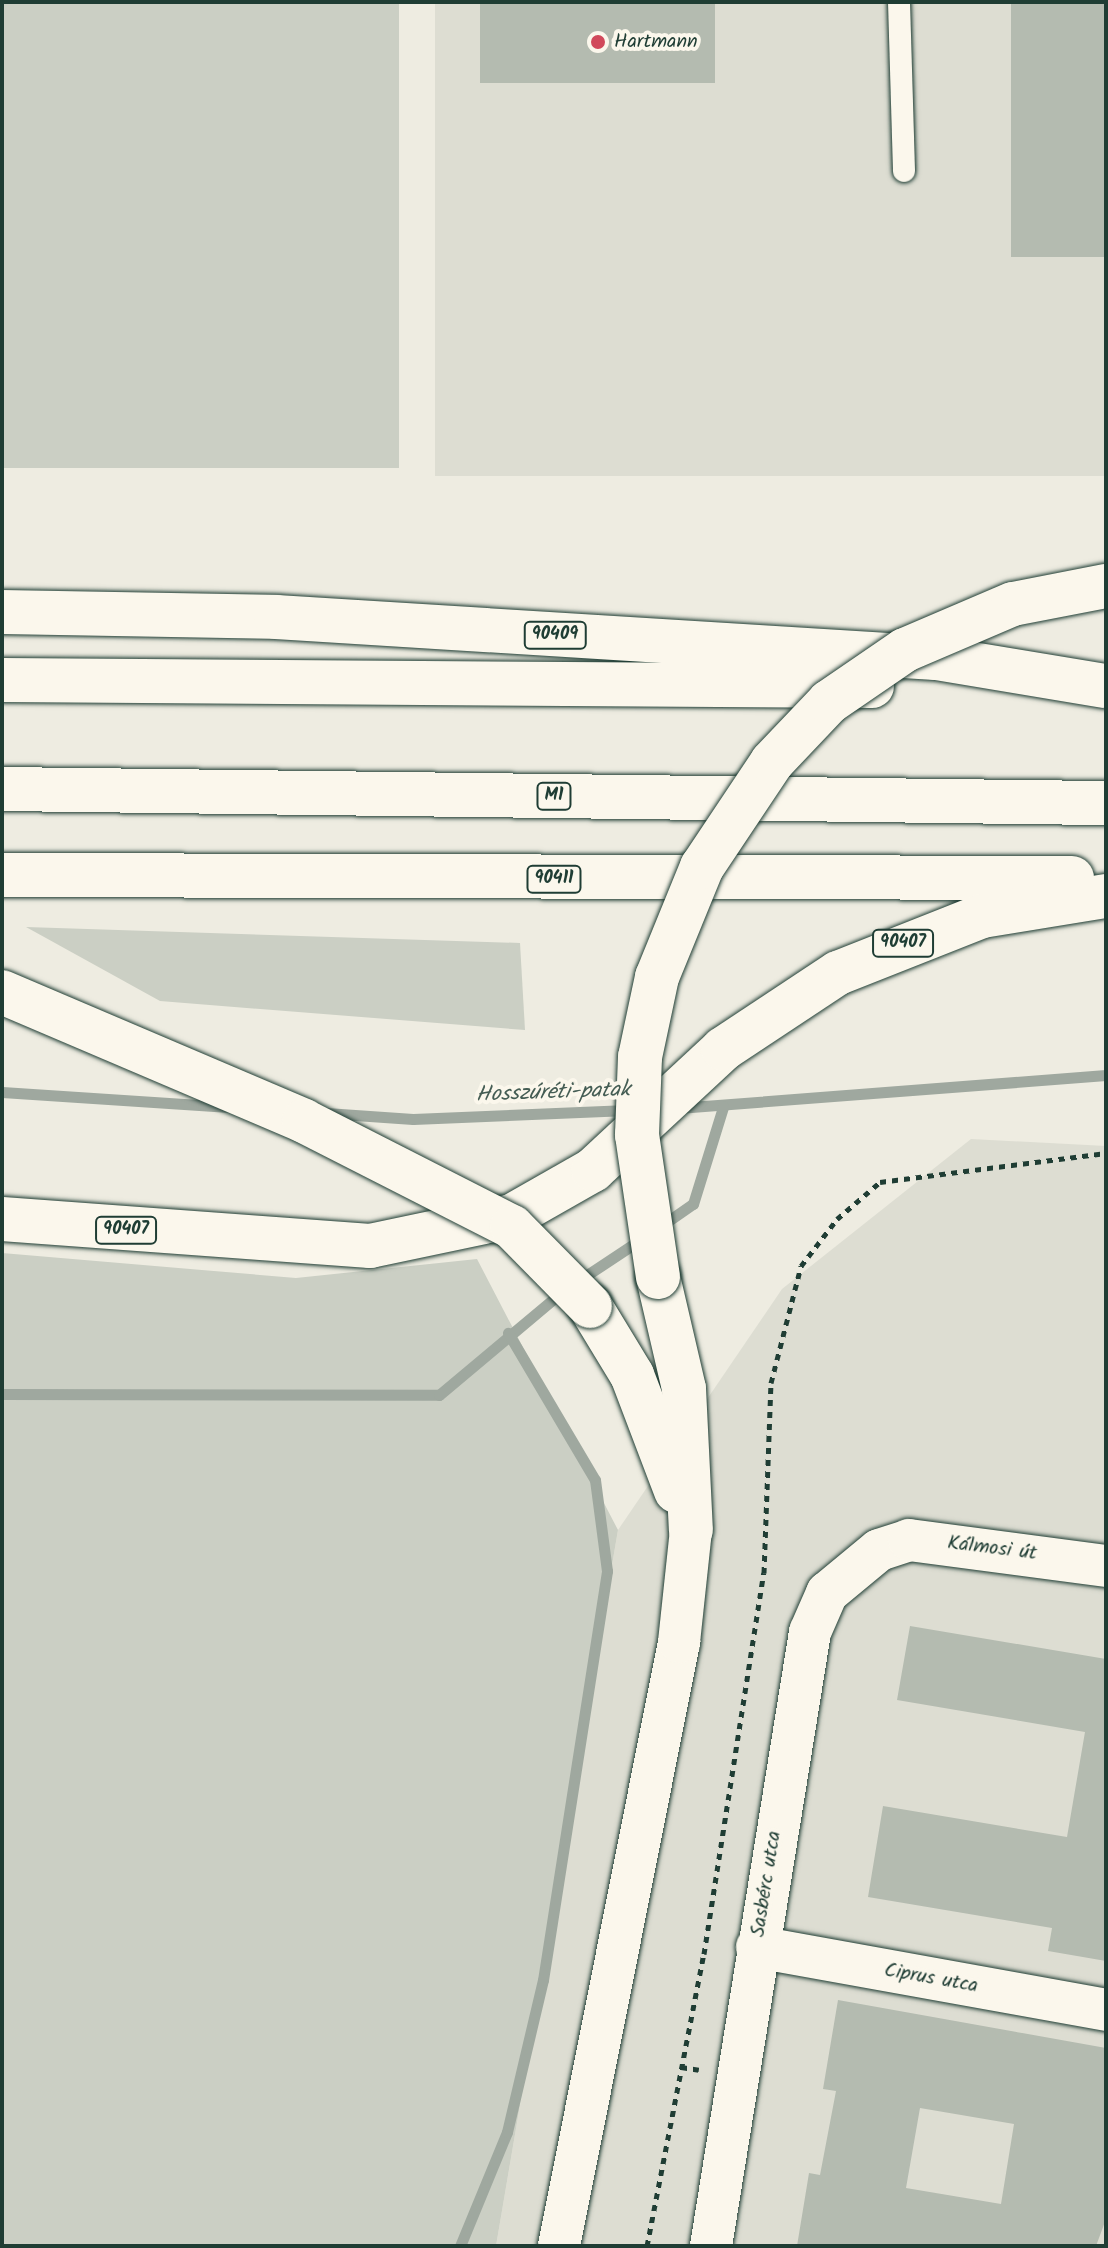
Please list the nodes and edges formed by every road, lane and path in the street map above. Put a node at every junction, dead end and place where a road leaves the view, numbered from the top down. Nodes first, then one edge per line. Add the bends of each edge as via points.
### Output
1 (899, 2) edge
2 (904, 171) dead end
3 (1106, 586) edge
4 (2, 612) edge
5 (2, 680) edge
6 (1106, 686) edge
7 (2, 789) edge
8 (1106, 803) edge
9 (2, 875) edge
10 (1106, 878) edge
11 (1106, 896) edge
12 (2, 992) edge
13 (2, 1219) edge
14 (691, 1530) junction
15 (879, 1550) joint
16 (1106, 1566) edge
17 (757, 1947) junction
18 (1106, 2010) edge
19 (559, 2246) edge
20 (711, 2246) edge

1 - 2 lane
3 - 14 highway, bridge via 1013,604 905,650 854,685 772,762 702,867 657,977 640,1057 637,1135 658,1277 684,1389
4 - 6 highway, 90409 via 276,617 936,658
5 - 6 highway
7 - 8 highway, M1
9 - 10 highway, 90411
11 - 13 highway, 90407 via 982,916 911,939 826,980 723,1049 593,1170 512,1216 370,1246
12 - 14 highway, bridge via 304,1121 512,1227 590,1306 632,1375
14 - 19 street via 679,1642
15 - 16 street, Kálmosi út via 909,1540
15 - 17 street, Sasbérc utca via 827,1593 810,1632
17 - 18 street, Ciprus utca
17 - 20 street, Sasbérc utca

